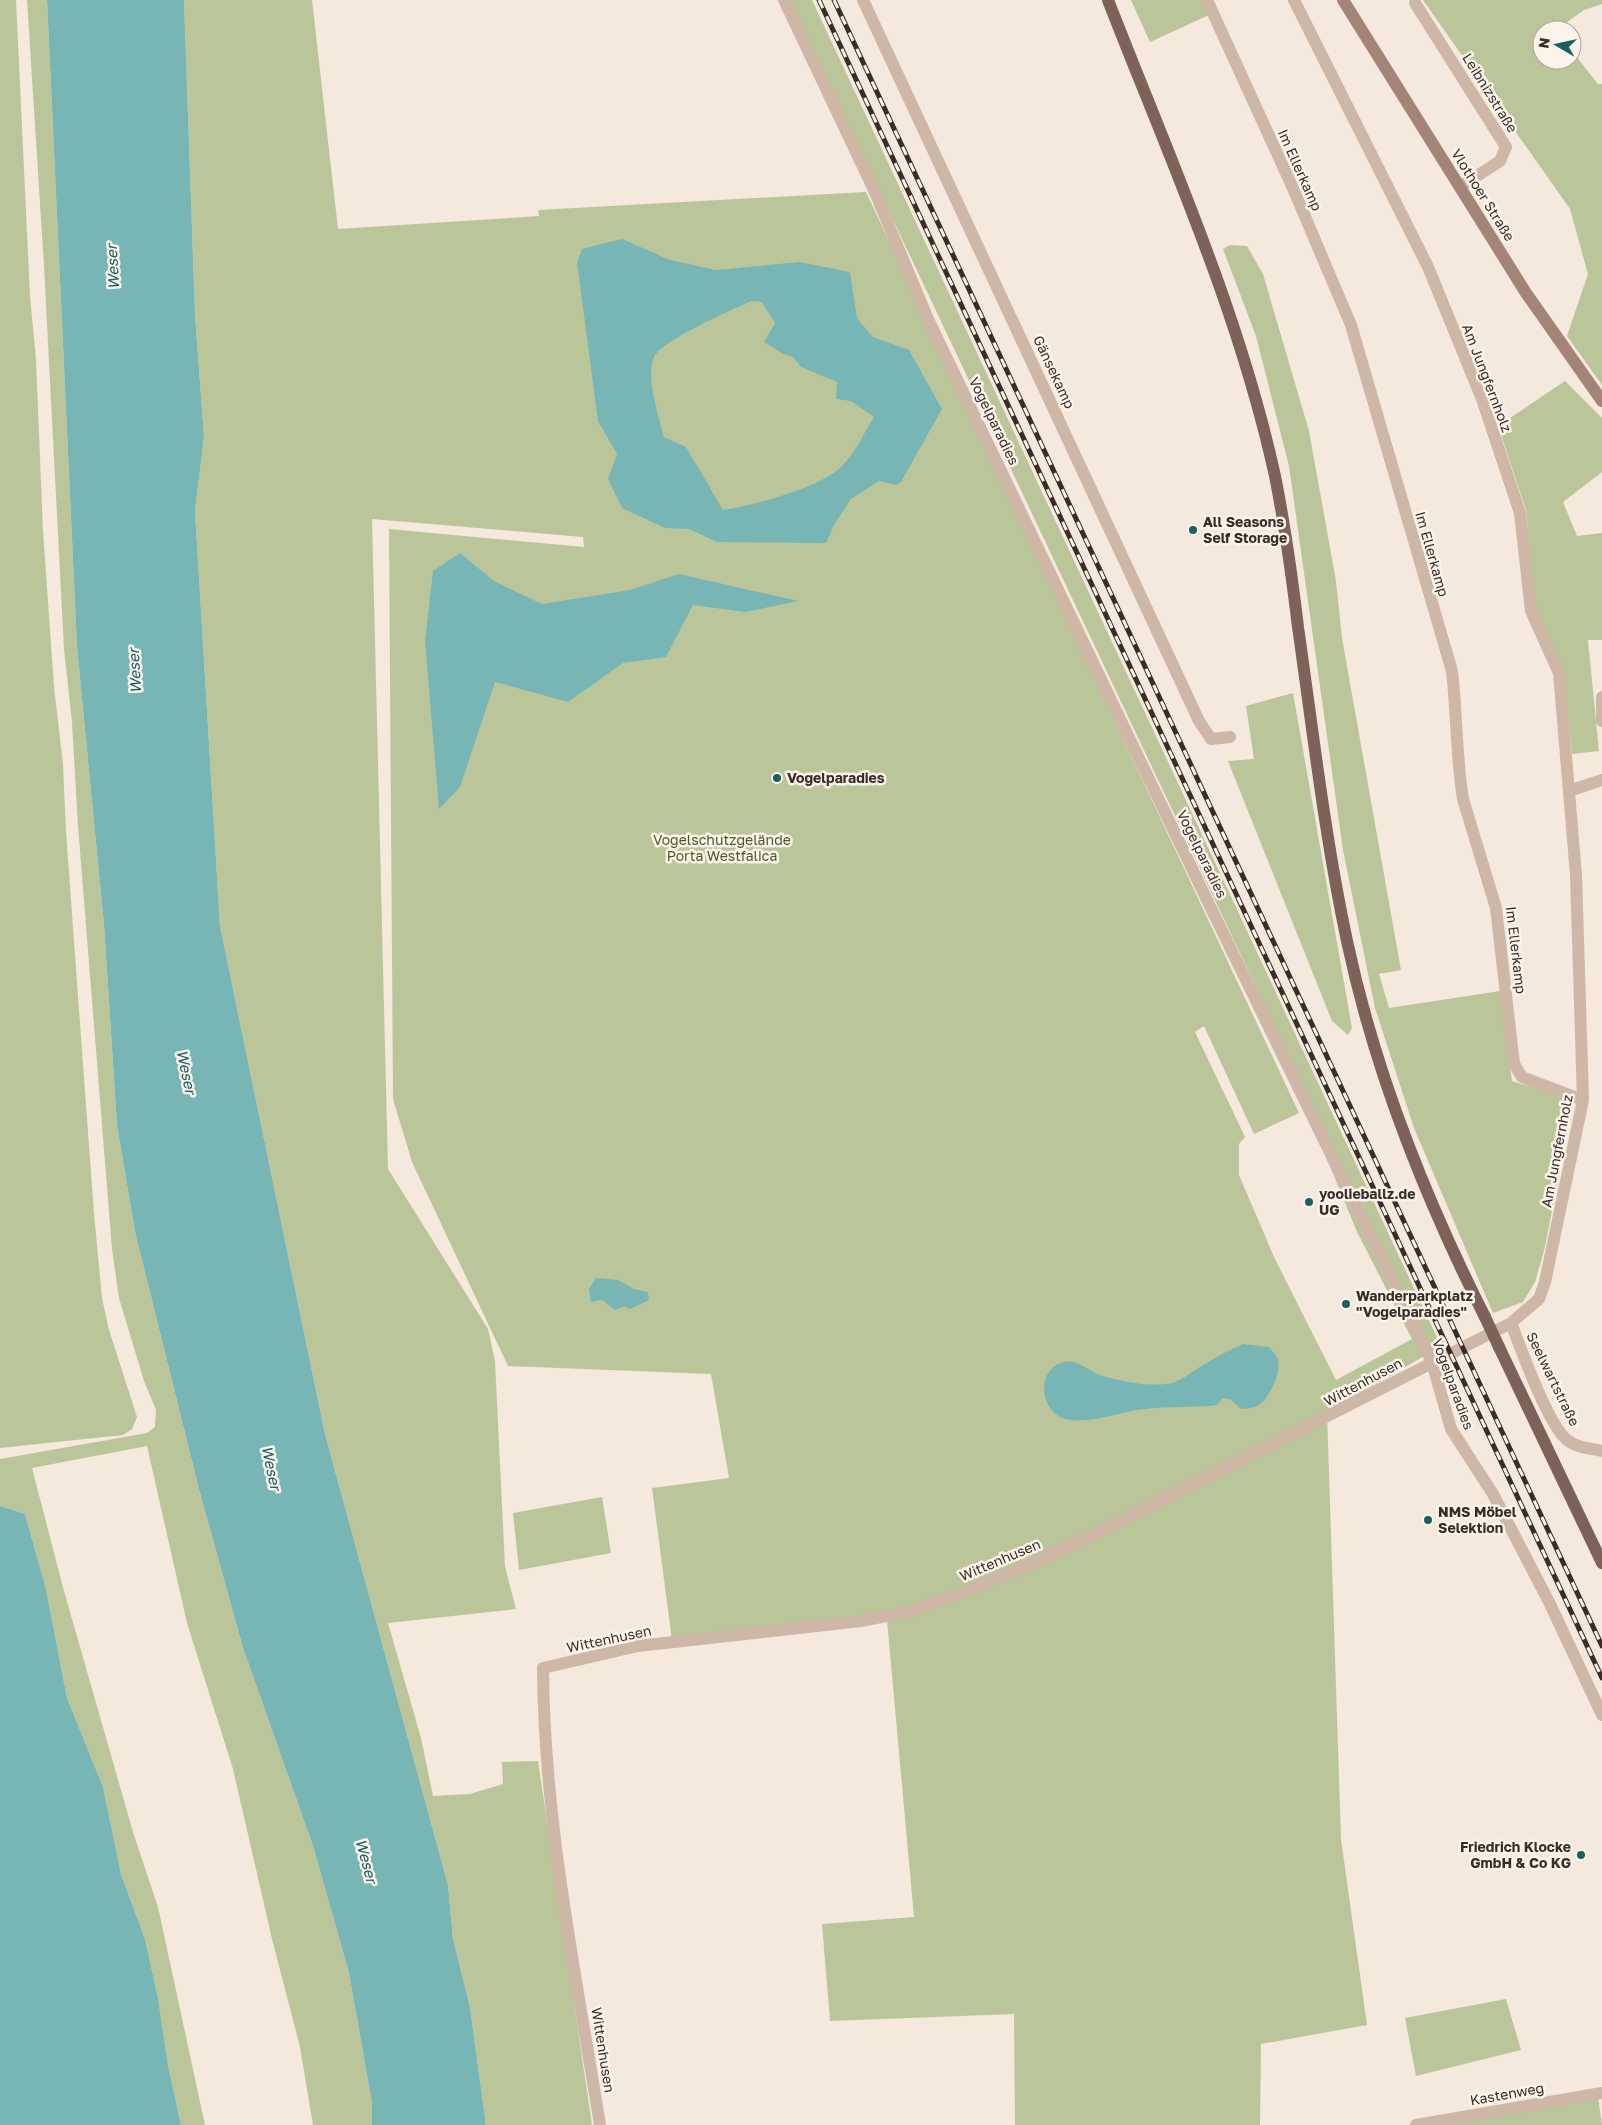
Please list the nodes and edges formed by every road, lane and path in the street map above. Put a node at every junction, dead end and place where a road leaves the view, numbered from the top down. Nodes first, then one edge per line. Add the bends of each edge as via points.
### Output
1 (784, 0) edge
2 (863, 0) edge
3 (1108, 0) edge
4 (1207, 0) edge
5 (1294, 0) edge
6 (1343, 0) edge
7 (1415, 3) dead end
8 (1460, 187) junction
9 (1602, 401) edge
10 (1602, 697) edge
11 (1602, 721) edge
12 (1230, 737) dead end
13 (1602, 780) edge
14 (1569, 791) junction
15 (1583, 1100) junction
16 (1511, 1323) junction
17 (1432, 1362) junction
18 (1602, 1451) edge
19 (1602, 1563) edge
20 (1602, 1715) edge
21 (1602, 2093) edge
22 (600, 2125) edge
23 (1416, 2125) edge

1 - 17 street, Vogelparadies via 874,190 928,319
2 - 12 street, Gänsekamp via 1199,722 1211,739
3 - 19 main road, bridge via 1225,301 1260,411 1276,479 1329,844 1347,942 1370,1032 1418,1171 1448,1244
4 - 15 street, Im Ellerkamp via 1351,325 1452,670 1460,781 1496,908 1514,1064 1522,1077
5 - 14 street, Am Jungfernholz via 1428,267 1482,399 1520,513 1531,612 1559,673
6 - 8 street, Vlothoer Straße
7 - 8 street, Leibnizstraße via 1506,147 1500,161
8 - 9 street, Vlothoer Straße via 1526,293
10 - 11 street
13 - 14 street
14 - 15 street, Am Jungfernholz via 1576,875
15 - 16 street, Am Jungfernholz via 1545,1282 1539,1299
16 - 17 street, Am Jungfernholz
16 - 18 street, Seelwartstraße via 1558,1431 1577,1446
17 - 20 street, Vogelparadies via 1451,1429 1493,1494
17 - 22 street, Wittenhusen via 1086,1538 1006,1576 916,1610 861,1621 638,1646 543,1668 550,1812
21 - 23 street, Kastenweg

